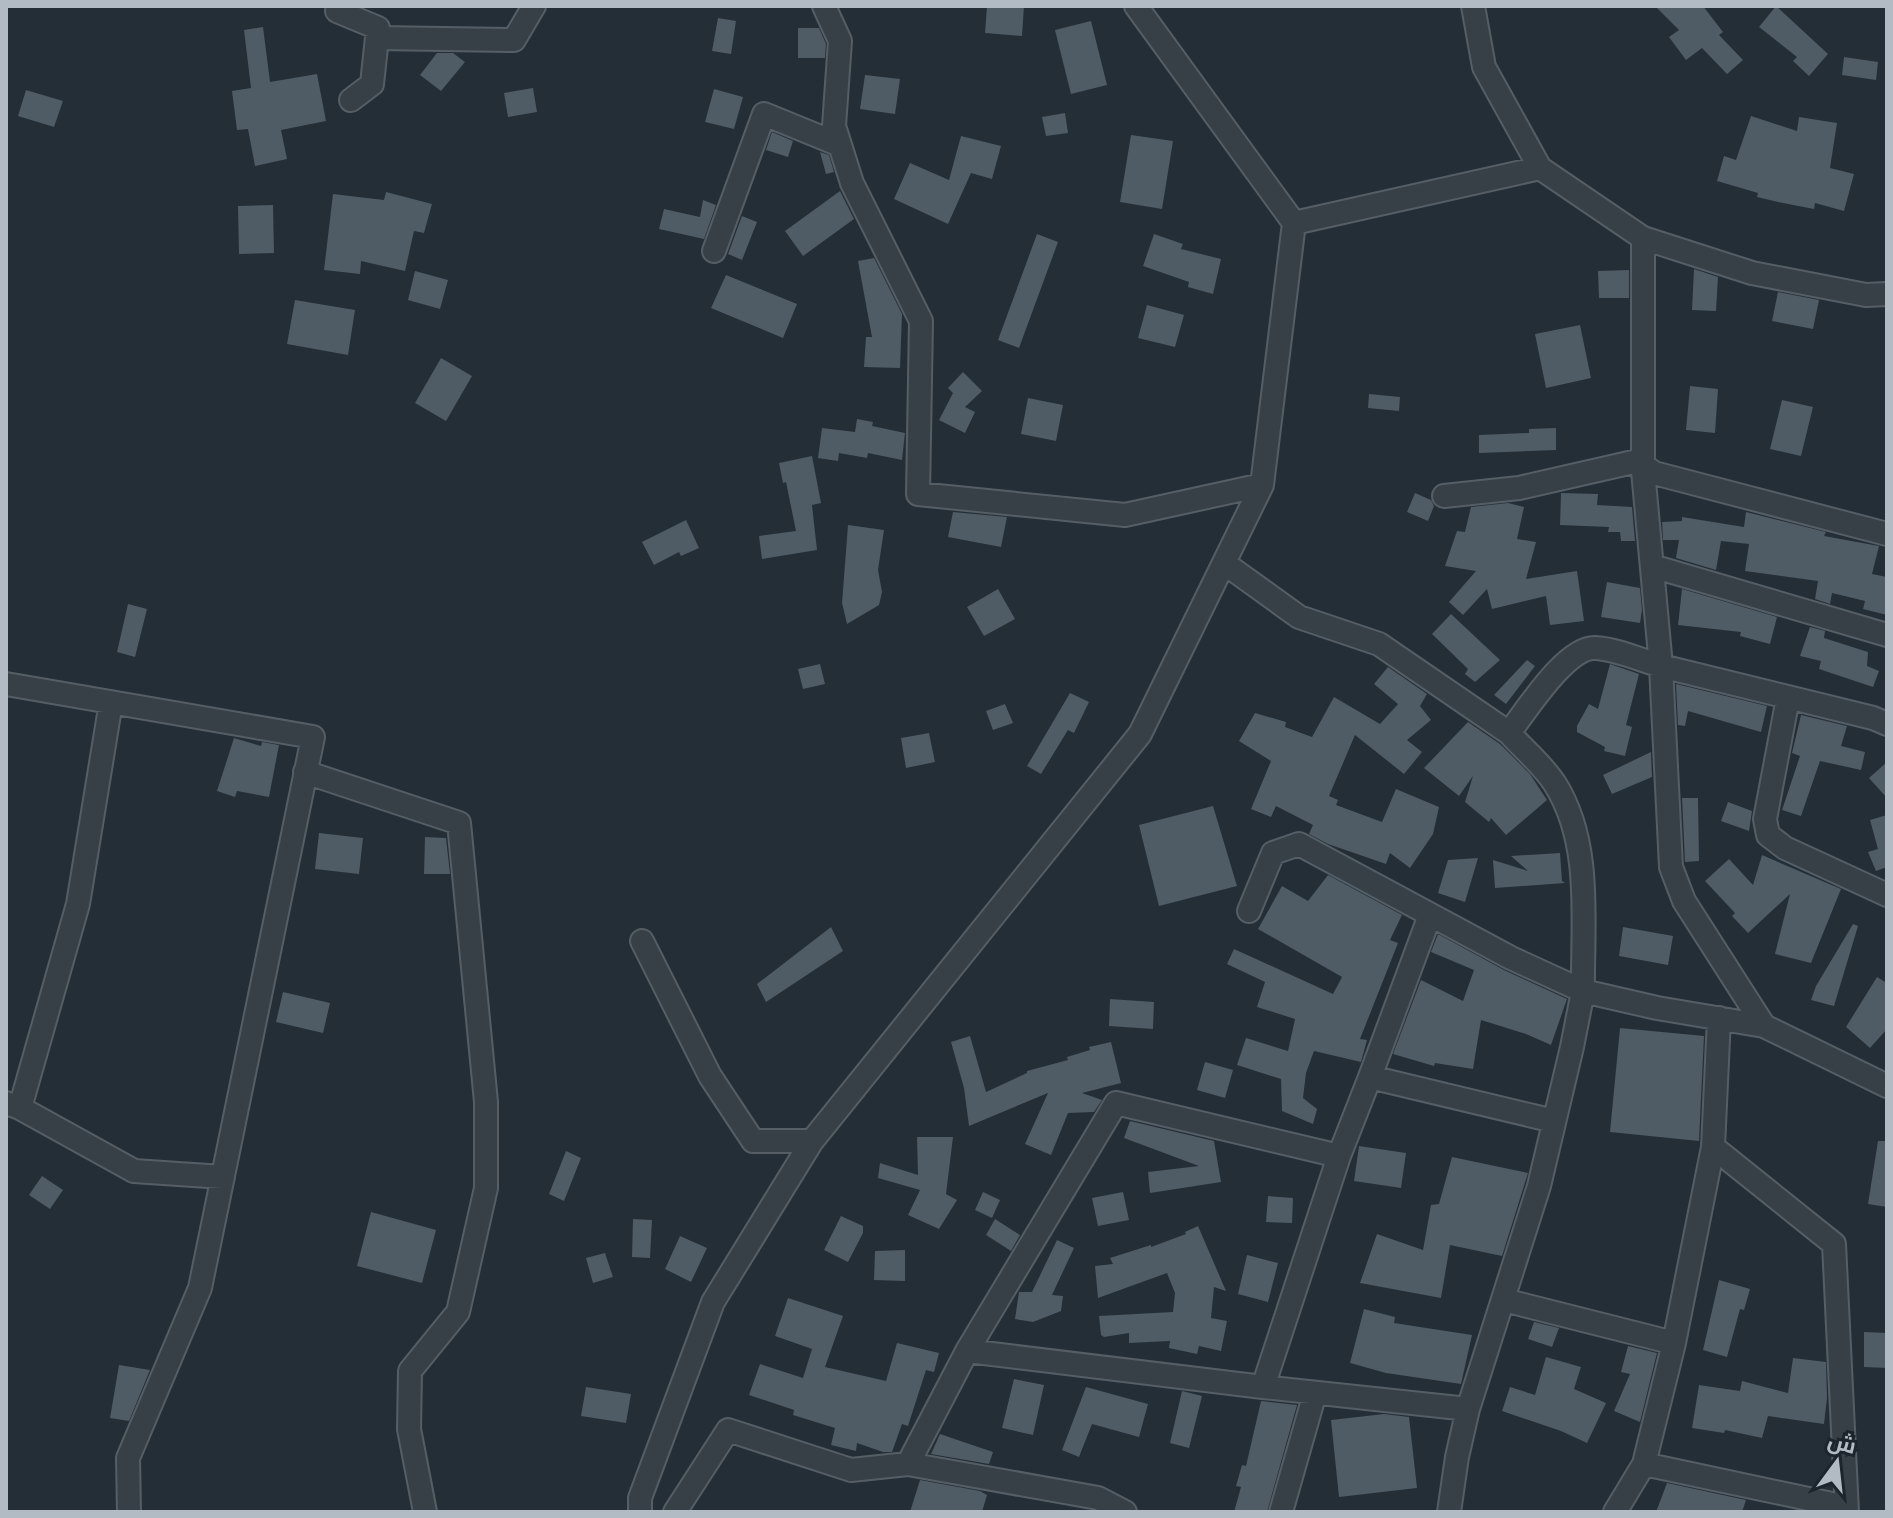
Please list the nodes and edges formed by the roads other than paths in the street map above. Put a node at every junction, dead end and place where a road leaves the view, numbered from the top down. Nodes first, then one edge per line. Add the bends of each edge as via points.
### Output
1 (338, 6) edge
2 (534, 6) edge
3 (824, 6) edge
4 (1136, 6) edge
5 (1473, 6) edge
6 (377, 38) junction
7 (351, 100) dead end
8 (840, 145) junction
9 (1540, 168) junction
10 (1294, 223) junction
11 (1643, 238) junction
12 (714, 251) dead end
13 (1877, 295) edge
14 (1642, 460) junction
15 (1262, 485) junction
16 (1444, 496) dead end
17 (1887, 534) edge
18 (1224, 563) junction
19 (1652, 566) junction
20 (1887, 635) edge
21 (1661, 666) junction
22 (6, 684) edge
23 (1788, 698) junction
24 (111, 702) junction
25 (1887, 724) edge
26 (1509, 733) junction
27 (305, 772) junction
28 (1887, 895) edge
29 (1249, 911) dead end
30 (1430, 915) junction
31 (642, 941) dead end
32 (1583, 991) junction
33 (1719, 1018) junction
34 (1764, 1026) junction
35 (1370, 1077) junction
36 (1887, 1086) edge
37 (13, 1106) edge
38 (1554, 1121) junction
39 (812, 1141) junction
40 (1713, 1147) junction
41 (1339, 1156) junction
42 (223, 1177) junction
43 (1504, 1300) junction
44 (1674, 1343) junction
45 (967, 1351) junction
46 (1263, 1387) junction
47 (1315, 1393) junction
48 (1468, 1409) junction
49 (908, 1464) junction
50 (1644, 1464) junction
51 (1846, 1510) edge
52 (129, 1512) edge
53 (425, 1512) edge
54 (640, 1512) edge
55 (675, 1512) edge
56 (1125, 1512) edge
57 (1281, 1512) edge
58 (1449, 1512) edge
59 (1615, 1512) edge

1 - 6 street via 337,11 378,28
2 - 6 street via 514,40
3 - 8 street via 840,41 834,126
4 - 10 street
5 - 9 street via 1484,67
6 - 7 street via 372,84
8 - 12 street via 764,114
8 - 15 street via 852,183 921,321 918,494 1125,515
9 - 10 street
9 - 11 street
10 - 15 street
11 - 13 street via 1752,273
11 - 14 street
14 - 16 street via 1519,488
14 - 17 street via 1654,473
14 - 19 street
15 - 18 street
18 - 26 street via 1299,617 1379,644
18 - 39 street via 1140,734
19 - 20 street
19 - 21 street
21 - 23 street
21 - 26 street via 1610,651 1583,650 1564,664
21 - 34 street via 1675,882
22 - 24 street
23 - 25 street
23 - 28 street via 1765,819 1768,835
24 - 27 street via 313,737
24 - 37 street via 78,904
26 - 32 street via 1554,783 1577,836
27 - 42 street
27 - 53 street via 459,823 486,1102 486,1188 458,1312 410,1371 409,1429
29 - 30 street via 1273,853 1299,844
30 - 32 street
30 - 35 street
31 - 39 street via 710,1076 753,1141
32 - 33 street
32 - 38 street
33 - 34 street
33 - 40 street
34 - 36 street
35 - 38 street
35 - 41 street
37 - 42 street via 134,1171
38 - 43 street
39 - 54 street via 713,1302 640,1498
40 - 44 street
40 - 51 street via 1834,1244
41 - 45 street via 1116,1103
41 - 46 street
42 - 52 street via 200,1288 128,1458
43 - 44 street
43 - 48 street
44 - 50 street
45 - 46 street
45 - 49 street
46 - 47 street
47 - 48 street
47 - 57 street
48 - 58 street
49 - 55 street via 851,1470 728,1430
49 - 56 street via 1098,1498
50 - 51 street
50 - 59 street

